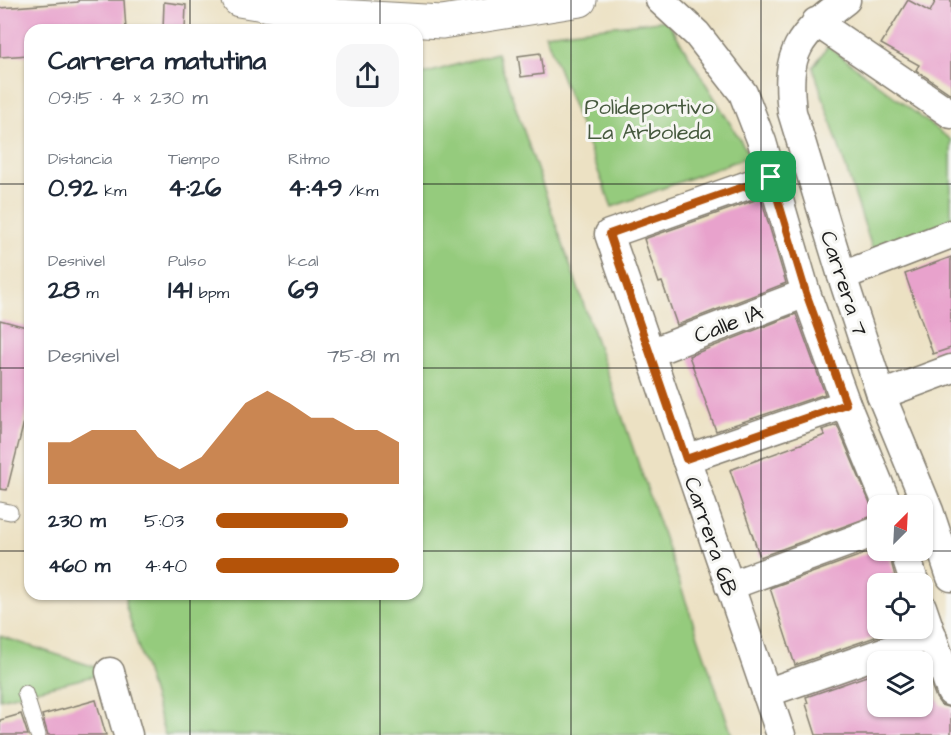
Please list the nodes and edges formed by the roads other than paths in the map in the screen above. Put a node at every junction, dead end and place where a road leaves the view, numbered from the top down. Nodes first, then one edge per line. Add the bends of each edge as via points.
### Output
1 (239, 0) edge
2 (580, 0) edge
3 (660, 0) edge
4 (846, 0) edge
5 (816, 22) junction
6 (951, 114) edge
7 (771, 177) junction
8 (951, 234) edge
9 (842, 276) junction
10 (806, 293) junction
11 (650, 353) junction
12 (951, 369) edge
13 (882, 395) junction
14 (846, 404) junction
15 (686, 459) junction
16 (883, 495) edge
17 (940, 507) edge
18 (867, 535) edge
19 (951, 578) edge
20 (729, 586) junction
21 (933, 638) edge
22 (921, 639) edge
23 (110, 672) dead end
24 (951, 692) edge
25 (25, 693) dead end
26 (766, 693) junction
27 (38, 735) edge
28 (128, 735) edge
29 (781, 735) edge

1 - 2 main road via 336,16 442,22
3 - 7 street, Carrera 7 via 697,34 743,93
4 - 5 street, Carrera 7
5 - 6 street
5 - 9 street, Carrera 7 via 798,46 791,63 789,86 792,112
7 - 10 street, Carrera 7
7 - 11 street, Carrera 6B via 609,234
8 - 9 street
9 - 13 street, Carrera 7
10 - 11 street, Calle 1A
10 - 14 street, Carrera 7
11 - 15 street, Carrera 6B
12 - 13 street
13 - 17 street, Carrera 7
14 - 15 street
14 - 16 street, Carrera 7
15 - 20 street, Carrera 6B
17 - 19 street, Carrera 7
18 - 20 street
20 - 26 street, Carrera 6B
21 - 24 street
22 - 26 street
23 - 28 street
25 - 27 lane
26 - 29 street, Carrera 6B

